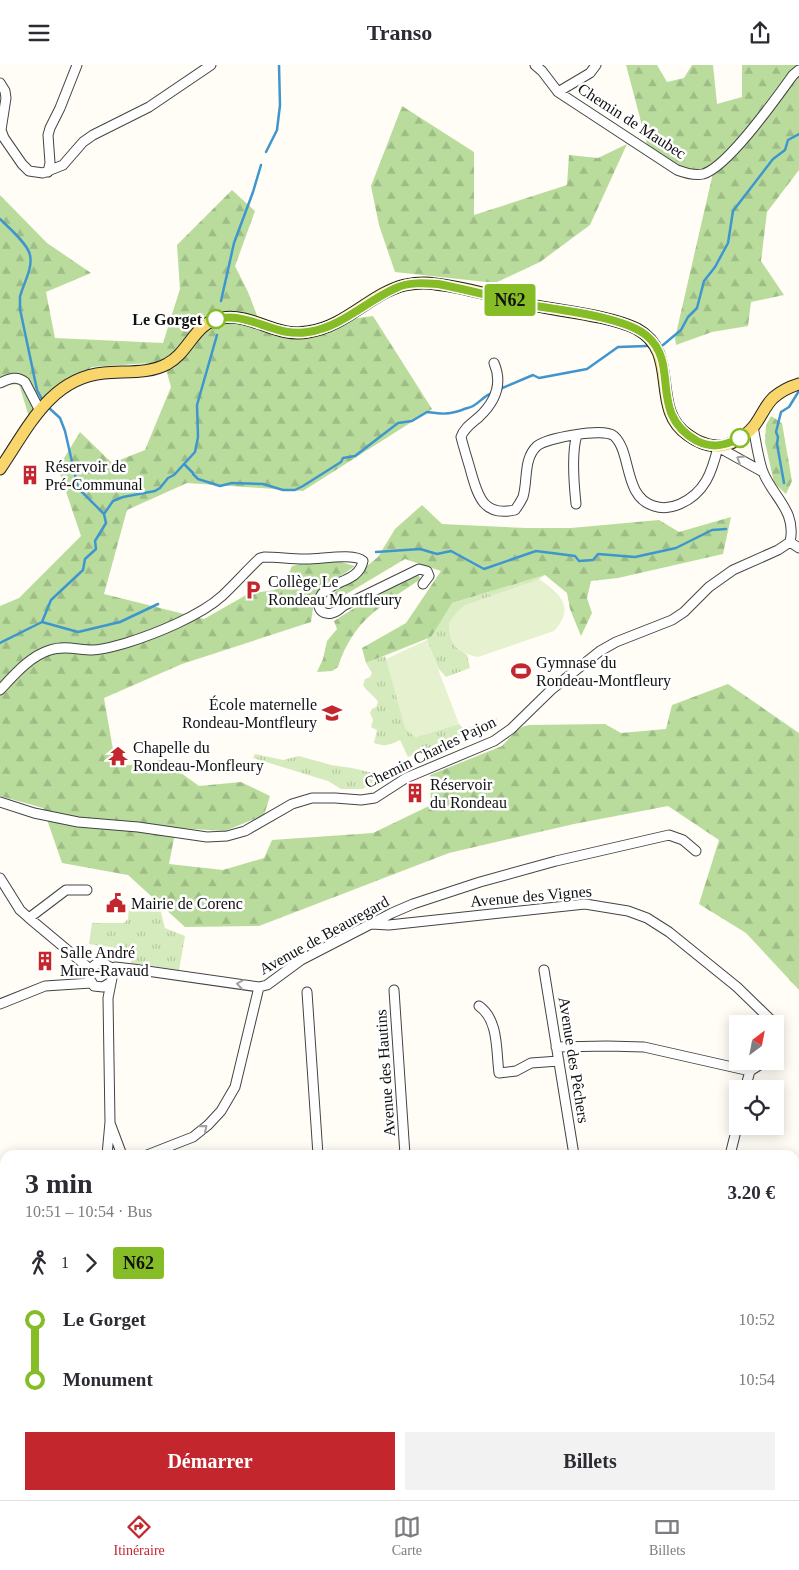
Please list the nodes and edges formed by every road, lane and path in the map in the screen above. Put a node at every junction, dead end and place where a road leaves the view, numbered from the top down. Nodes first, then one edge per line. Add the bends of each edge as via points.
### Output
1 (77, 65) edge
2 (210, 65) edge
3 (535, 65) edge
4 (596, 65) edge
5 (799, 70) edge
6 (0, 83) edge
7 (558, 93) junction
8 (48, 172) junction
9 (494, 363) dead end
10 (0, 383) edge
11 (799, 384) edge
12 (41, 409) junction
13 (753, 427) junction
14 (577, 435) junction
15 (718, 447) junction
16 (0, 469) edge
17 (763, 472) junction
18 (576, 504) dead end
19 (790, 542) junction
20 (799, 548) edge
21 (424, 584) dead end
22 (0, 690) edge
23 (0, 802) edge
24 (696, 851) dead end
25 (0, 878) edge
26 (87, 890) dead end
27 (29, 918) junction
28 (371, 923) junction
29 (90, 969) junction
30 (111, 969) junction
31 (544, 970) dead end
32 (111, 982) junction
33 (94, 985) junction
34 (259, 987) junction
35 (394, 990) dead end
36 (307, 992) dead end
37 (108, 998) junction
38 (0, 1004) edge
39 (479, 1006) dead end
40 (765, 1015) edge
41 (556, 1047) junction
42 (559, 1061) junction
43 (750, 1071) joint
44 (748, 1080) edge
45 (110, 1122) junction
46 (735, 1135) edge
47 (107, 1150) edge
48 (120, 1150) edge
49 (160, 1150) edge
50 (318, 1150) edge
51 (405, 1150) edge
52 (573, 1150) edge
53 (731, 1150) edge

1 - 8 street via 48,135
2 - 8 street via 155,104 83,141 64,165
3 - 7 street, Chemin de Maubec
4 - 7 street via 590,73
5 - 7 street, Chemin de Maubec via 732,152 711,170 698,174 677,169
6 - 8 street via 6,98 4,138 29,171
9 - 14 street via 499,380 495,394 461,437 478,497 486,505 506,512 516,510 523,495 530,455 544,441
10 - 12 street via 15,377 20,379
11 - 13 main road via 775,396
12 - 15 main road via 50,398 80,378 102,373 145,371 171,362 209,321 240,317 277,331 309,332 333,325 396,288 423,283 608,320 640,331 651,339 661,357 666,398 676,424 696,440
12 - 16 main road
13 - 15 main road via 740,438
13 - 17 street
14 - 15 street via 609,433 615,437 642,501 659,508 676,506 699,491 710,475
14 - 18 street via 574,461
17 -> 15 street
17 - 19 street via 786,511
19 - 20 street
19 - 23 street, Chemin Charles Pajon via 733,570 672,620 600,651 494,741 406,778 375,797 361,800 312,798 292,804 245,831 207,837 55,818
21 - 22 street via 429,576 427,571 420,569 329,615 320,608 321,596 355,575 364,561 351,557 260,558 221,596 184,619 144,637 110,647 51,649 27,663
24 - 28 street, Avenue de Beauregard via 683,840 669,835 612,847 480,882 413,904
25 - 27 street
26 - 27 street via 66,890
27 - 29 street
28 - 34 street, Avenue de Beauregard via 301,960 268,985
28 - 40 street, Avenue des Vignes via 390,925 584,904 628,911 647,918 686,945
29 - 30 street via 101,963
29 - 33 street via 88,976
30 - 32 street
34 -> 30 street via 128,968
31 - 41 street, Avenue des Pêchers
32 - 33 street via 105,987
32 - 37 street
33 - 37 street
33 - 38 street via 45,986
49 -> 34 street, Avenue de Beauregard via 193,1137 208,1125 236,1087
35 - 51 street, Avenue des Hautins
36 - 50 street
37 - 45 street
39 - 42 street via 487,1011 493,1025 499,1073 516,1071 531,1063
41 - 42 street, Avenue des Pêchers
41 - 43 street via 644,1047
42 - 52 street, Avenue des Pêchers
43 - 44 street
45 - 47 street
45 - 48 street
46 - 53 street

